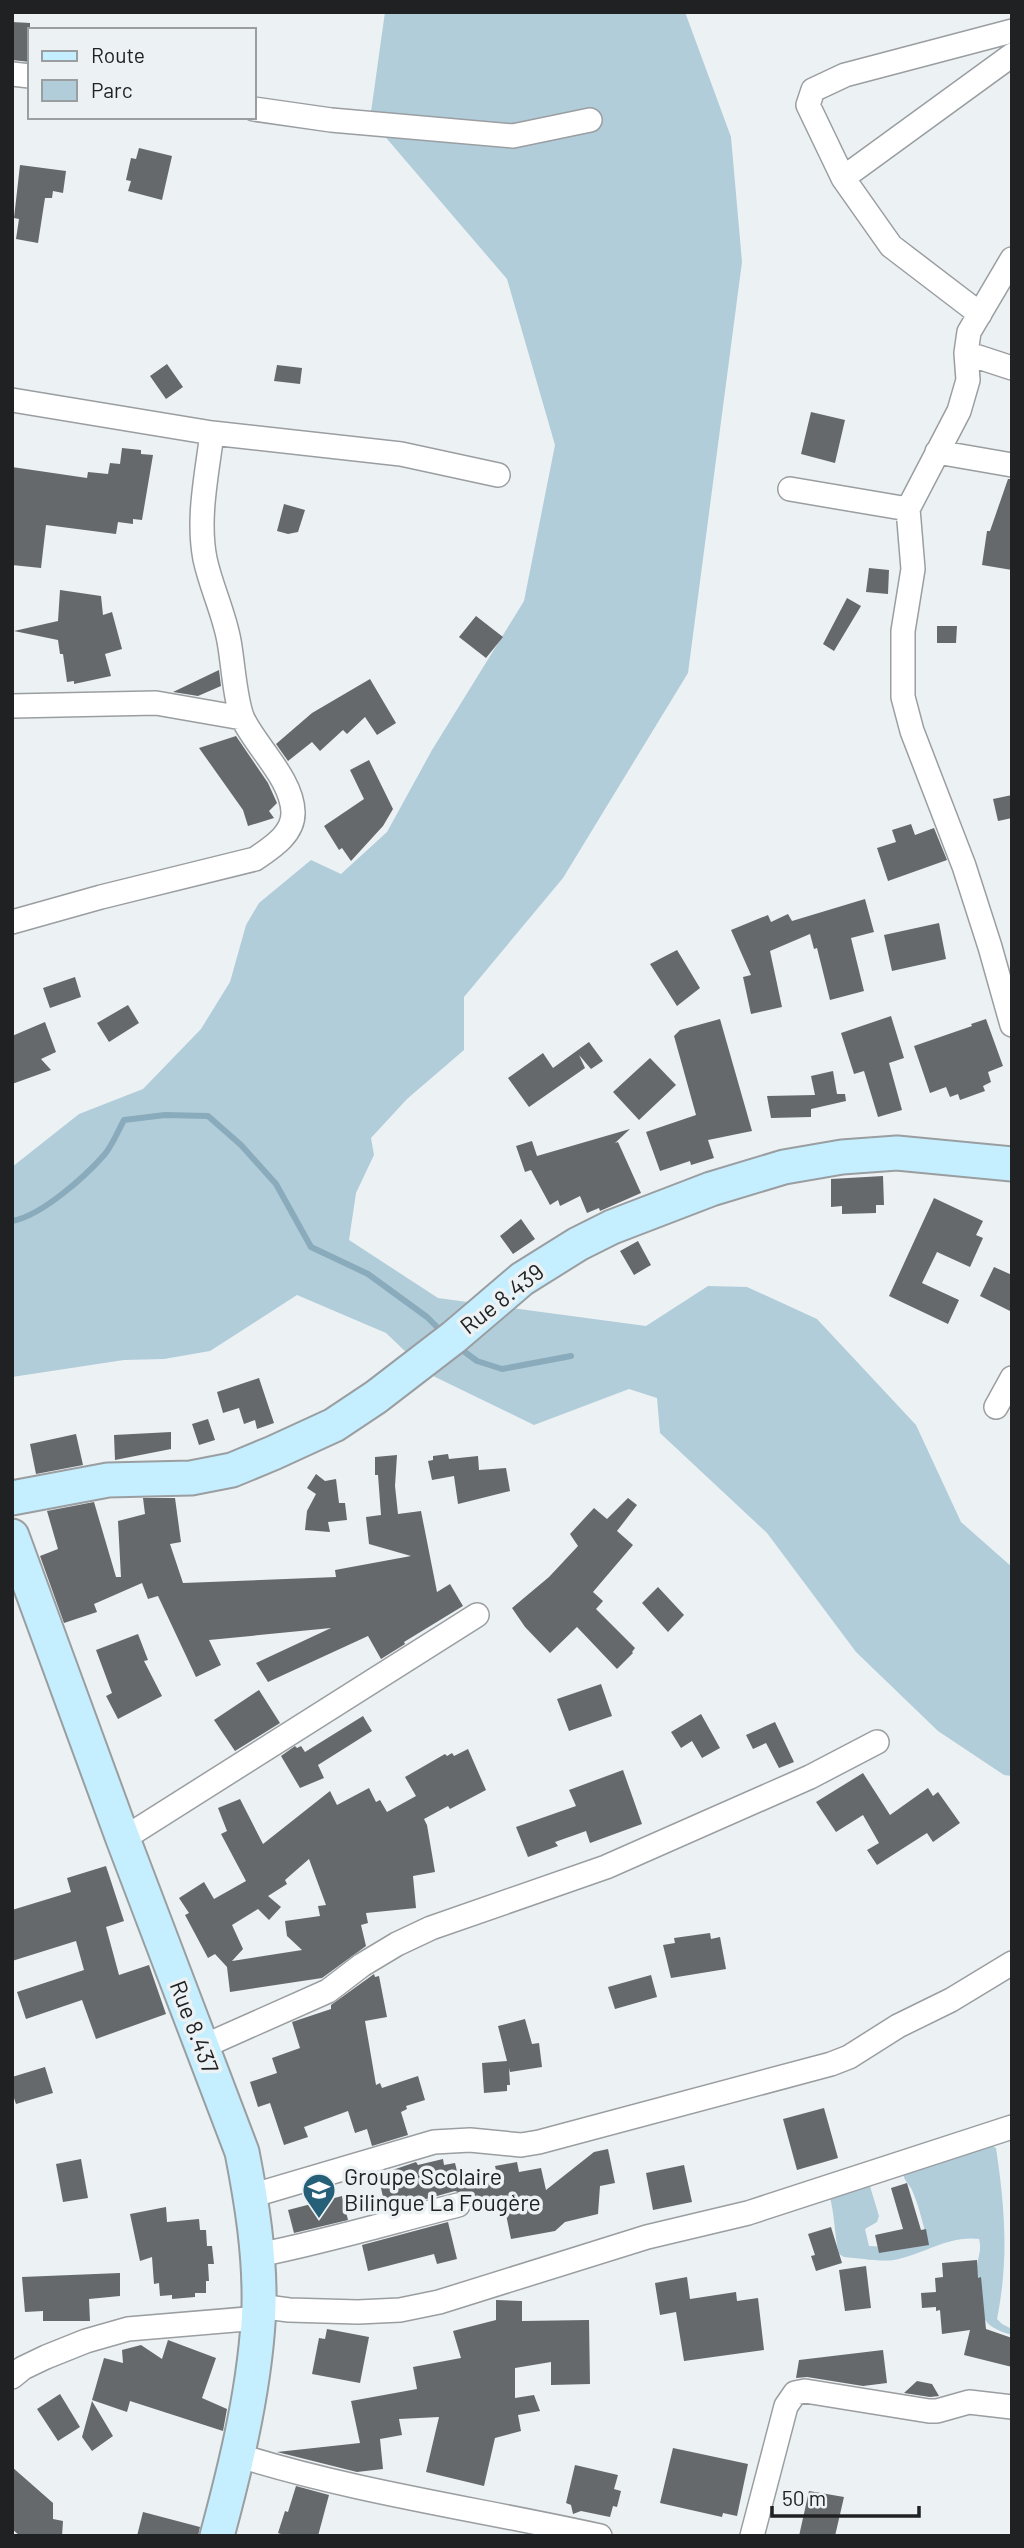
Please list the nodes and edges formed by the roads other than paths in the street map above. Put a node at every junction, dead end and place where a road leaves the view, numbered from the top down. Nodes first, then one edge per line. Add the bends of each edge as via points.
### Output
1 (1007, 25) edge
2 (1012, 55) edge
3 (256, 108) edge
4 (590, 120) dead end
5 (843, 178) junction
6 (1012, 259) edge
7 (980, 314) junction
8 (966, 353) junction
9 (1012, 368) edge
10 (12, 400) edge
11 (212, 433) junction
12 (937, 452) junction
13 (1012, 465) edge
14 (498, 475) dead end
15 (790, 489) dead end
16 (908, 509) junction
17 (12, 706) edge
18 (242, 718) junction
19 (12, 922) edge
20 (1012, 1025) edge
21 (1012, 1164) edge
22 (1012, 1378) edge
23 (996, 1407) dead end
24 (12, 1498) edge
25 (12, 1536) edge
26 (477, 1615) dead end
27 (877, 1742) dead end
28 (123, 1839) junction
29 (1012, 1963) edge
30 (202, 2047) junction
31 (1012, 2127) edge
32 (251, 2196) junction
33 (458, 2206) dead end
34 (258, 2255) junction
35 (258, 2312) junction
36 (12, 2377) edge
37 (1012, 2407) edge
38 (237, 2455) junction
39 (217, 2536) edge
40 (600, 2536) edge
41 (752, 2536) edge

1 - 5 street via 845,75 813,90 807,105
2 - 5 street
3 - 4 street via 331,120 513,136
5 - 7 street via 891,246
6 - 7 street
7 - 8 street via 969,332
8 - 9 street
8 - 12 street via 968,380 960,411
10 - 11 street
11 - 14 street via 401,454
11 - 18 street via 202,536 205,561 229,637
12 - 13 street
12 - 16 street
15 - 16 street
16 - 20 street via 913,569 903,631 903,697 964,866
17 - 18 street via 156,703
18 - 19 street via 292,803 289,828 276,845 255,859
21 - 24 street, Rue 8.439 via 897,1153 842,1157 784,1167 711,1189 578,1244 522,1279 376,1397 334,1424 232,1470 191,1478 108,1480
22 - 23 street
25 - 28 street, Rue 8.437
26 - 28 street
27 - 30 street via 798,1783 606,1867 431,1928 362,1965 328,1992
28 - 30 street, Rue 8.437
29 - 32 street via 849,2057 801,2073 539,2143 434,2142
30 - 32 street, Rue 8.437 via 242,2152
31 - 35 street via 748,2213 647,2237 439,2302 401,2310
32 - 34 street, Rue 8.437
33 - 34 street
34 - 35 street, Rue 8.437
35 - 36 street via 128,2329 46,2357
35 - 38 street, Rue 8.437
37 - 41 street via 969,2402 929,2411 795,2393 786,2406
38 - 39 street, Rue 8.437
38 - 40 street via 383,2494

